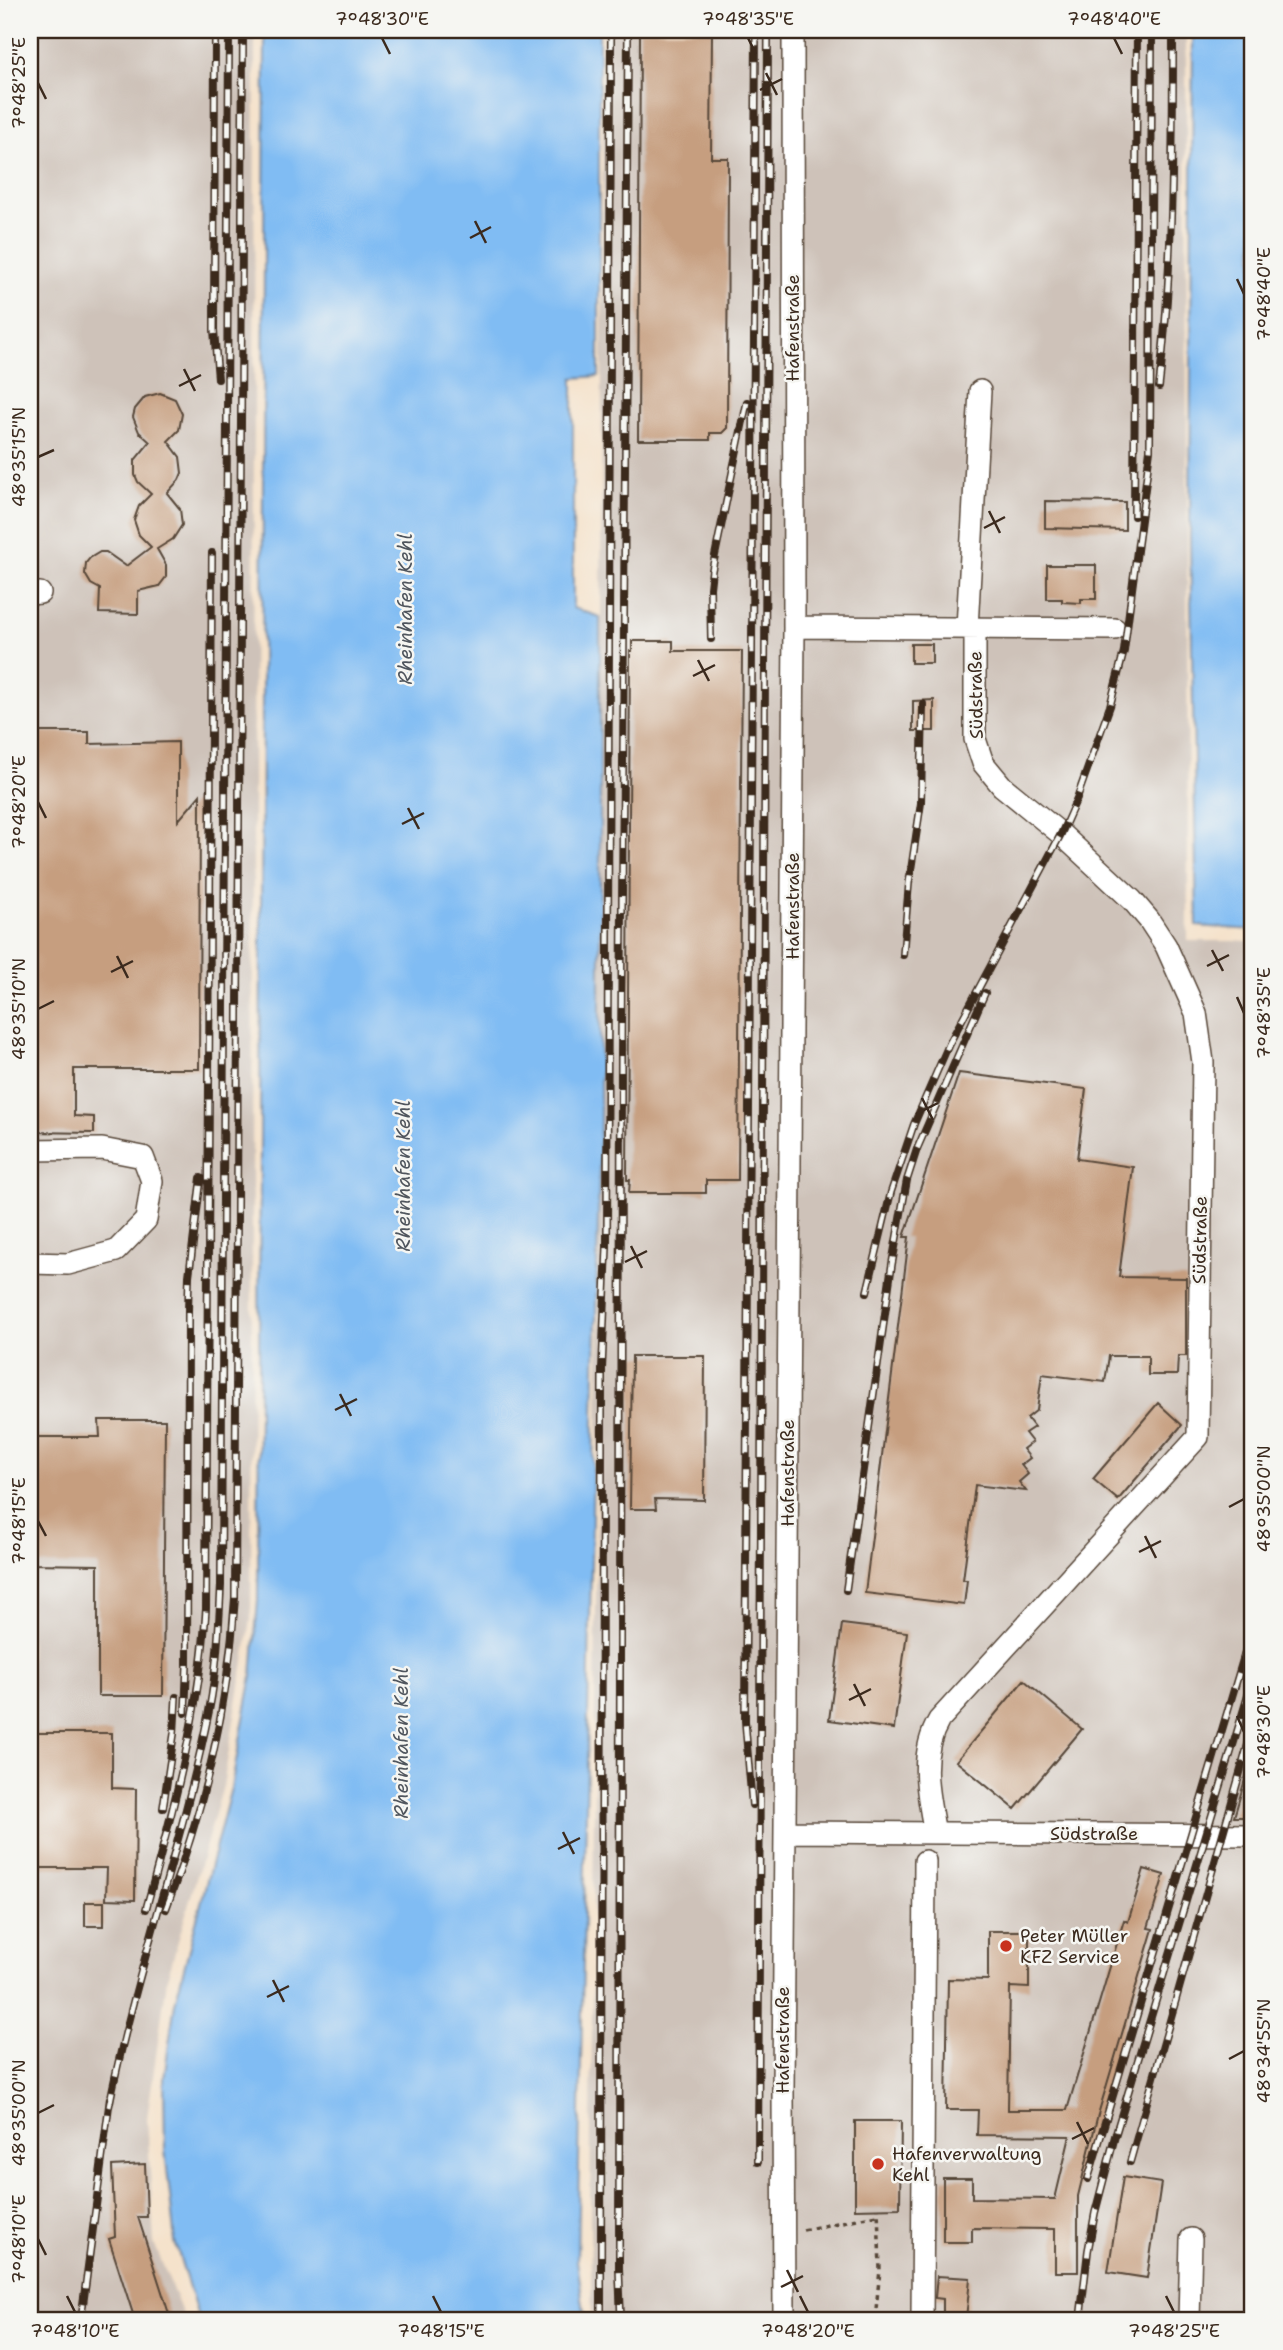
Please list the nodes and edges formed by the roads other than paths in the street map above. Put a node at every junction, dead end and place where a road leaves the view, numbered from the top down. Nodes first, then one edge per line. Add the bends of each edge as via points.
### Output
1 (793, 30) edge
2 (980, 391) dead end
3 (794, 626) junction
4 (971, 628) junction
5 (1115, 629) dead end
6 (30, 1150) edge
7 (30, 1263) edge
8 (785, 1832) junction
9 (934, 1833) junction
10 (1253, 1835) edge
11 (925, 1861) dead end
12 (1191, 2239) dead end
13 (784, 2320) edge
14 (922, 2320) edge
15 (1189, 2320) edge

1 - 3 street, Hafenstraße
2 - 4 street, Südstraße
3 - 4 street
3 - 8 street, Hafenstraße
4 - 5 street
4 - 9 street, Südstraße via 975,739 983,763 1002,786 1132,900 1166,946 1196,1013 1203,1062 1198,1437 939,1720 926,1759
6 - 7 street via 103,1149 144,1157 152,1181 146,1220 116,1251 68,1264
8 - 9 street, Südstraße
8 - 13 street, Hafenstraße
9 - 10 street, Südstraße
11 - 14 street
12 - 15 street

